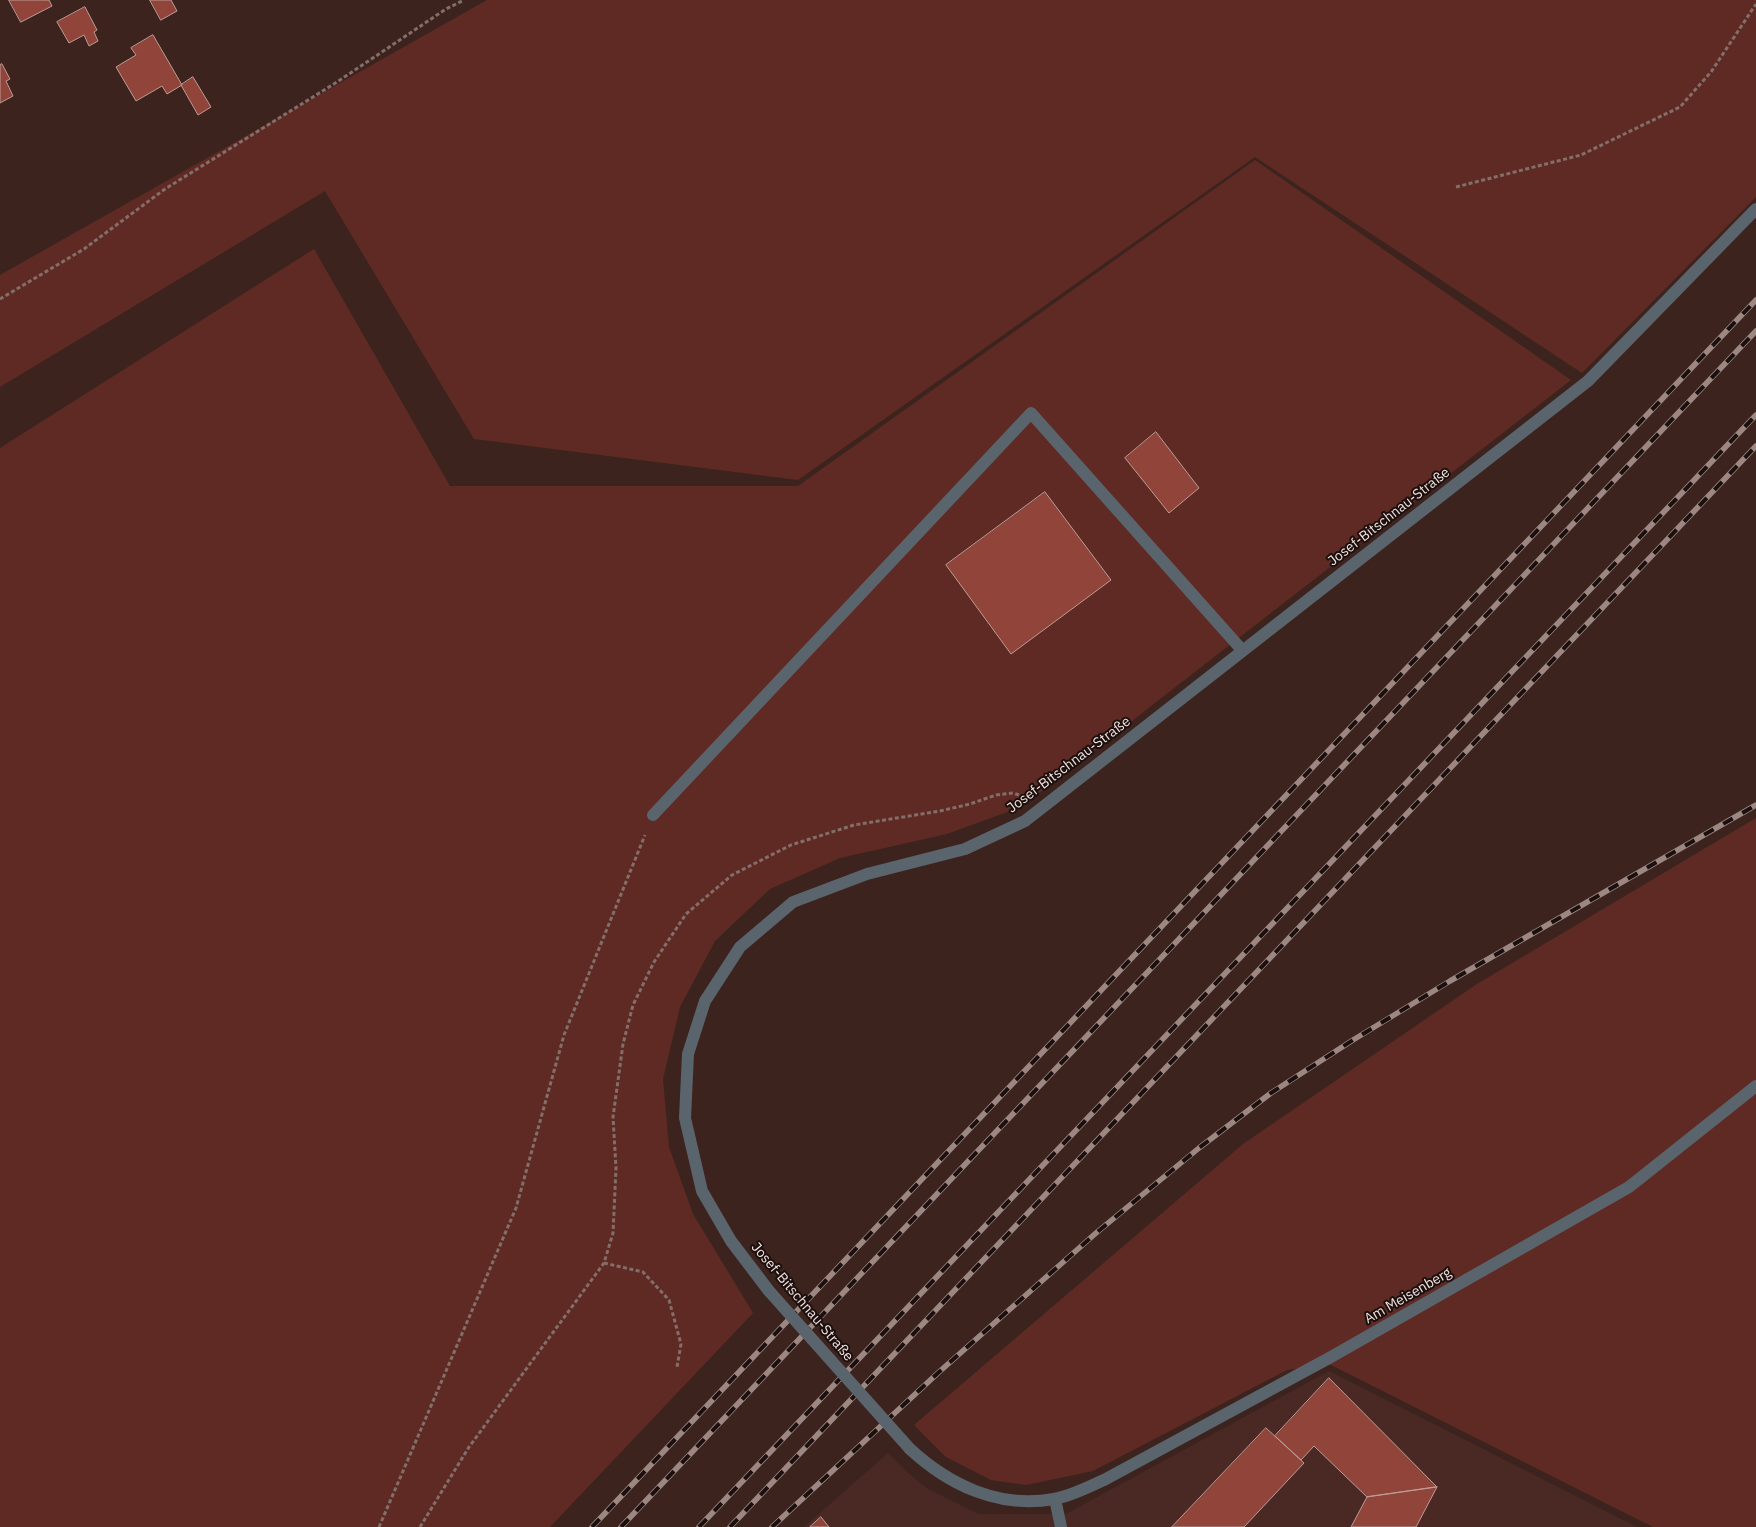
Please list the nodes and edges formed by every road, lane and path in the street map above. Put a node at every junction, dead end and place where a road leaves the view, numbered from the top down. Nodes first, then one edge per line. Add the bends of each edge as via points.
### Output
1 (464, 0) edge
2 (1756, 4) edge
3 (1456, 187) dead end
4 (1756, 209) edge
5 (0, 299) edge
6 (1242, 650) junction
7 (653, 815) joint
8 (1756, 1086) edge
9 (604, 1263) dead end
10 (677, 1367) dead end
11 (1055, 1499) junction
12 (379, 1527) edge
13 (1061, 1527) edge

1 - 5 path via 164,189 84,249
2 - 3 path via 1711,72 1680,107 1581,155
4 - 6 street, Josef-Bitschnau-Straße via 1588,381
6 - 7 street via 1031,413
6 - 11 street, Josef-Bitschnau-Straße, bridge via 1025,821 966,849 867,874 793,902 740,947 705,1001 688,1054 685,1118 702,1191 731,1241 769,1291 910,1449 930,1467 952,1482 981,1493 1011,1500
7 - 12 path via 564,1035 516,1208
8 - 11 street, Am Meisenberg via 1629,1187 1244,1405 1104,1480
9 - 10 path via 643,1272 669,1300 681,1344
11 - 13 street

